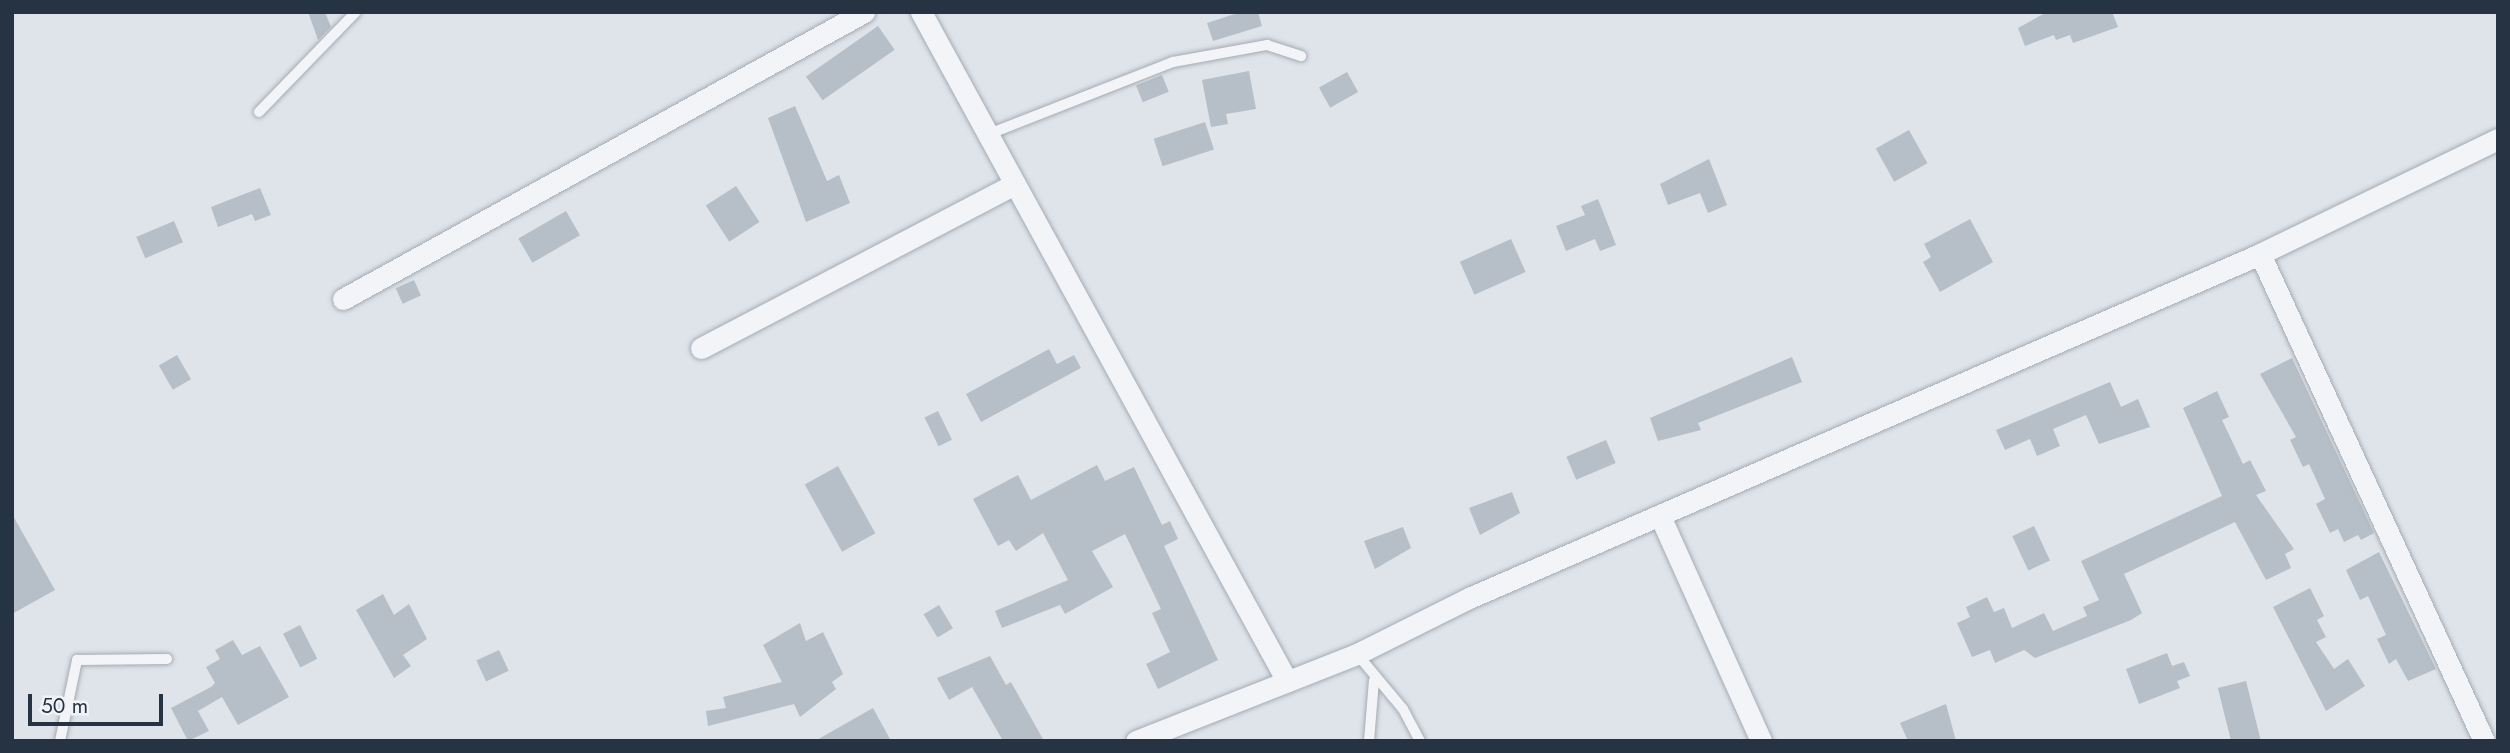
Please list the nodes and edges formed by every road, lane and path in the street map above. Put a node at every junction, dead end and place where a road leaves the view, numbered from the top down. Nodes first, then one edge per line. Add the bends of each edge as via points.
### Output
1 (356, 12) edge
2 (863, 12) edge
3 (921, 12) edge
4 (1300, 56) dead end
5 (259, 112) dead end
6 (989, 135) junction
7 (2498, 139) edge
8 (1015, 184) junction
9 (2260, 254) junction
10 (343, 299) dead end
11 (701, 348) dead end
12 (1660, 516) junction
13 (1356, 654) junction
14 (167, 659) dead end
15 (1374, 680) junction
16 (1287, 681) junction
17 (60, 741) edge
18 (1136, 741) edge
19 (1369, 741) edge
20 (1420, 741) edge
21 (1761, 741) edge
22 (2484, 741) edge

1 - 5 lane
2 - 10 street
3 - 6 street
4 - 6 lane via 1267,45 1207,54 1112,82
6 - 8 street
7 - 9 street
8 - 11 street
8 - 16 street
9 - 12 street
9 - 22 street
12 - 13 street
12 - 21 street
13 - 15 lane
13 - 16 street
14 - 17 lane via 77,660
15 - 19 lane
15 - 20 lane via 1403,709
16 - 18 street

